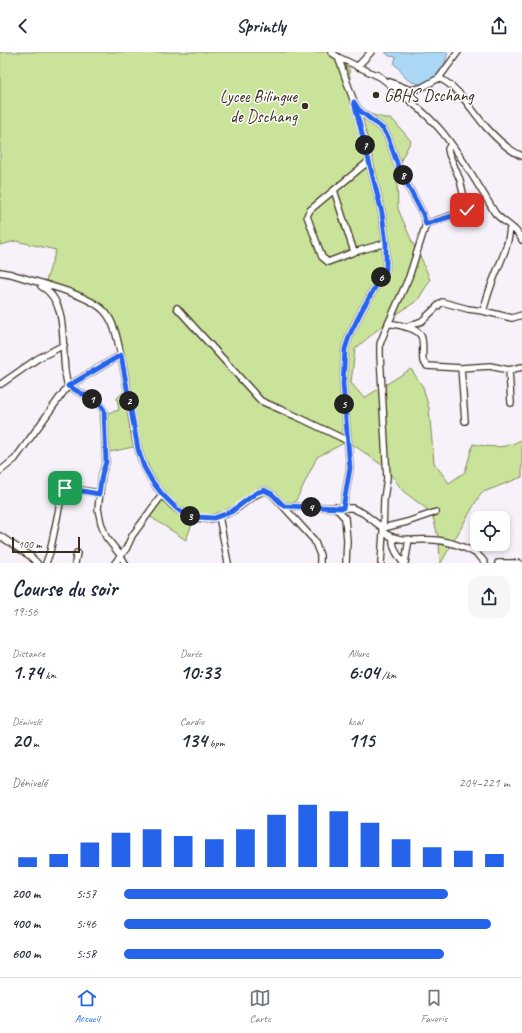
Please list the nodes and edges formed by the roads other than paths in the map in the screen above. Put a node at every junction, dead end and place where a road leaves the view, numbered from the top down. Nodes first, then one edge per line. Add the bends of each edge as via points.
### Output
1 (331, 52) edge
2 (371, 52) edge
3 (458, 52) edge
4 (338, 57) junction
5 (357, 67) junction
6 (378, 75) junction
7 (439, 78) junction
8 (354, 102) junction
9 (451, 144) junction
10 (522, 156) edge
11 (369, 161) junction
12 (334, 190) junction
13 (426, 224) junction
14 (510, 226) junction
15 (522, 240) edge
16 (386, 243) junction
17 (354, 252) junction
18 (0, 272) edge
19 (36, 282) junction
20 (176, 308) dead end
21 (484, 311) junction
22 (522, 315) edge
23 (388, 323) junction
24 (406, 327) junction
25 (64, 345) junction
26 (121, 355) junction
27 (522, 366) edge
28 (461, 368) junction
29 (509, 370) junction
30 (1, 384) dead end
31 (68, 386) junction
32 (511, 403) dead end
33 (465, 421) dead end
34 (348, 441) junction
35 (0, 471) edge
36 (99, 494) junction
37 (162, 494) junction
38 (284, 506) junction
39 (335, 507) junction
40 (343, 508) junction
41 (436, 512) dead end
42 (219, 516) junction
43 (383, 530) junction
44 (0, 536) edge
45 (393, 538) junction
46 (409, 540) junction
47 (77, 553) dead end
48 (121, 556) junction
49 (37, 563) edge
50 (46, 563) edge
51 (75, 563) edge
52 (115, 563) edge
53 (125, 563) edge
54 (228, 563) edge
55 (320, 563) edge
56 (346, 563) edge
57 (381, 563) edge
58 (404, 563) edge
59 (485, 563) edge
60 (498, 563) edge
61 (519, 563) edge

1 - 4 street
2 - 5 street
3 - 7 street
4 - 5 street
4 - 8 street
5 - 6 street
6 - 7 street via 410,90 421,88
6 - 9 street via 426,115
7 - 10 street via 455,89 494,135 513,152
8 - 11 street
8 - 13 street via 388,137 399,169
9 - 13 street via 449,154 460,180 467,210
9 - 14 street via 495,214
11 - 12 street
11 - 16 street via 382,213
12 - 17 street
12 - 17 street via 310,210 308,216 324,260 328,262
13 - 23 street via 409,277
14 - 15 street
14 - 21 street via 505,253 490,287
16 - 17 street
16 - 34 street via 386,269 363,308 345,349 343,384
18 - 19 street
19 - 25 street via 47,289 54,299
19 - 26 street via 81,297 105,312 110,319
20 - 34 street via 261,401
21 - 22 street via 512,318
21 - 24 street via 442,302 422,321
23 - 24 street
23 - 43 street via 380,344 387,478
24 - 28 street via 422,336 423,362 427,366
25 - 30 street via 42,356
25 - 31 street via 64,369
26 - 31 street
26 - 37 street via 138,449 144,467
27 - 29 street
28 - 29 street via 490,366
28 - 33 street
29 - 32 street
31 - 35 street via 15,459
31 - 36 street via 99,403 104,410 106,462
34 - 40 street via 350,468
36 - 48 street via 98,509 106,537
36 - 50 street via 63,489
37 - 42 street via 184,514 209,519
37 - 48 street
38 - 39 street
38 - 42 street via 264,490 231,512
38 - 55 street via 314,540 320,555
39 - 40 street
39 - 56 street via 345,518
40 - 43 street via 352,508 363,513
41 - 43 street
42 - 54 street
43 - 45 street
43 - 57 street
44 - 49 street
45 - 46 street
45 - 58 street via 395,551
46 - 58 street
46 - 59 street via 436,540 457,545 474,552
47 - 51 street
48 - 52 street
48 - 53 street
60 - 61 street

